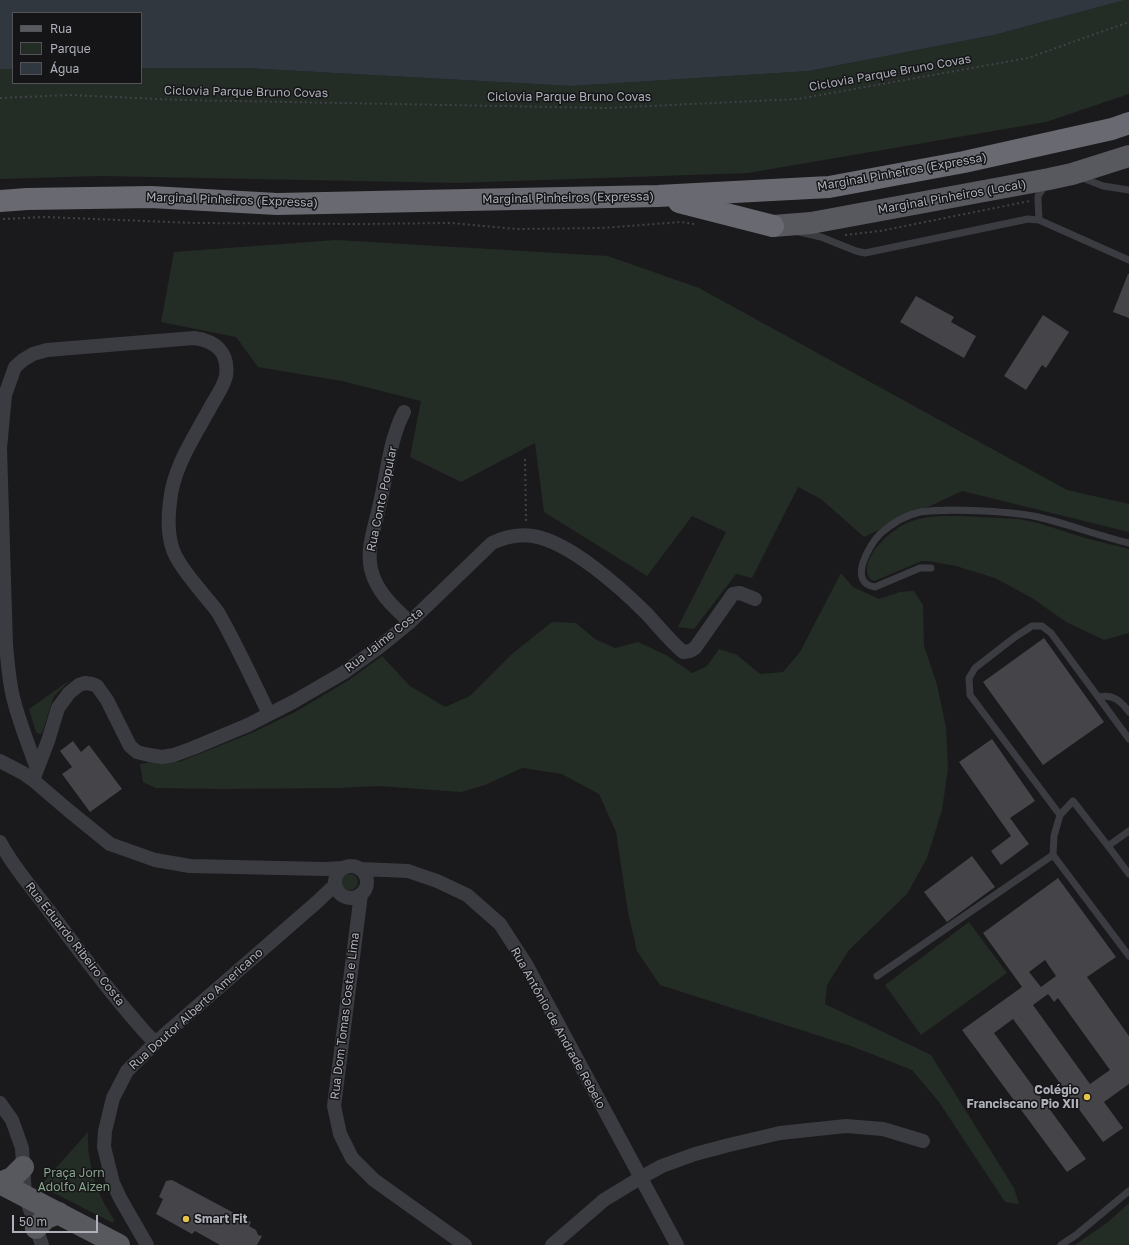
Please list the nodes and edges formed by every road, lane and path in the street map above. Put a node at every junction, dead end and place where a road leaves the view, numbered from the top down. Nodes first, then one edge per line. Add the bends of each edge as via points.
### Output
1 (1129, 22) edge
2 (0, 98) edge
3 (1129, 123) edge
4 (1129, 156) edge
5 (1072, 174) junction
6 (1049, 179) junction
7 (1129, 190) edge
8 (658, 196) junction
9 (1038, 199) junction
10 (0, 201) edge
11 (0, 219) edge
12 (1039, 220) junction
13 (695, 224) dead end
14 (773, 226) junction
15 (821, 238) junction
16 (1129, 260) edge
17 (404, 412) dead end
18 (525, 459) dead end
19 (527, 536) junction
20 (1129, 543) edge
21 (931, 568) dead end
22 (755, 598) dead end
23 (410, 622) junction
24 (1100, 697) junction
25 (1129, 712) edge
26 (269, 714) junction
27 (1129, 739) edge
28 (0, 761) edge
29 (35, 774) junction
30 (1060, 815) junction
31 (1129, 831) edge
32 (0, 842) edge
33 (1108, 846) junction
34 (1053, 855) junction
35 (387, 870) junction
36 (1129, 874) edge
37 (344, 883) junction
38 (1129, 956) edge
39 (877, 976) dead end
40 (155, 1043) junction
41 (0, 1103) edge
42 (924, 1141) dead end
43 (23, 1167) junction
44 (640, 1178) junction
45 (0, 1183) edge
46 (1129, 1191) edge
47 (25, 1195) junction
48 (58, 1213) junction
49 (39, 1236) edge
50 (119, 1245) edge
51 (146, 1245) edge
52 (466, 1245) edge
53 (552, 1245) edge
54 (676, 1245) edge
55 (1061, 1245) edge

1 - 2 path, Ciclovia Parque Bruno Covas via 1028,58 798,99 607,108 181,100 69,95
3 - 8 highway, Marginal Pinheiros (Expressa) via 964,162 829,187
4 - 5 main road, Marginal Pinheiros (Local)
5 - 6 main road, Marginal Pinheiros (Local)
5 - 7 lane via 1103,186
6 - 9 lane
6 - 14 main road, Marginal Pinheiros (Local) via 811,223
8 - 10 highway, Marginal Pinheiros (Expressa) via 277,204 152,197
8 - 14 highway
9 - 12 lane
9 - 15 path via 880,231
11 - 13 path via 202,223 451,223 516,229 602,228 681,222
12 - 15 lane via 1028,219 866,253
12 - 16 lane
14 - 15 lane
17 - 23 street, Rua Conto Popular via 399,421 373,532 370,568 378,587 394,608
18 - 19 path
19 - 22 street, Rua Jaime Costa via 555,543 589,563 647,614 683,652 695,648 733,594 740,593
19 - 23 street, Rua Jaime Costa via 508,537 492,543
20 - 21 lane via 1020,513 940,510 903,518 881,533 872,543 861,566 864,582 875,588 920,568
23 - 26 street, Rua Jaime Costa via 343,673
24 - 25 lane via 1112,697
24 - 27 lane
24 - 30 lane via 1051,633 1042,626 1032,626 1015,637 975,668 969,678 970,695
26 - 29 street, Rua Jaime Costa via 174,755 149,755 137,752 130,746 100,690 97,686 85,683 69,693 58,708
26 - 29 street via 218,612 188,574 174,551 170,537 171,488 175,475 226,376 226,361 222,352 214,344 194,338 48,350 33,354 15,367 5,395 0,448 9,675 13,700
28 - 29 street via 23,773
29 - 37 street via 68,810 110,844 155,860
30 - 33 lane via 1073,801
30 - 34 lane via 1054,836
31 - 33 lane
32 - 40 street, Rua Eduardo Ribeiro Costa via 15,867 93,970
33 - 36 lane
34 - 38 lane
34 - 39 lane
35 - 37 street
35 - 37 street, Rua Antônio de Andrade Rebelo via 360,869 365,875
35 - 44 street, Rua Antônio de Andrade Rebelo via 408,871 467,894 500,924 526,964
37 - 40 street, Rua Doutor Alberto Americano via 317,902
37 - 52 street, Rua Dom Tomas Costa e Lima via 357,918 334,1106 340,1134 352,1158 374,1180
40 - 51 street, Rua Doutor Alberto Americano via 127,1071 113,1098 104,1131 104,1147 113,1182
41 - 43 street via 12,1120 22,1148
42 - 44 street via 874,1127 846,1126 780,1133 695,1154 662,1166
43 - 45 main road via 12,1178
43 - 47 street
44 - 53 street via 604,1200
44 - 54 street, Rua Antônio de Andrade Rebelo
45 - 47 main road
46 - 55 lane
47 - 48 main road
47 - 49 street
48 - 49 main road via 46,1218
48 - 50 main road

